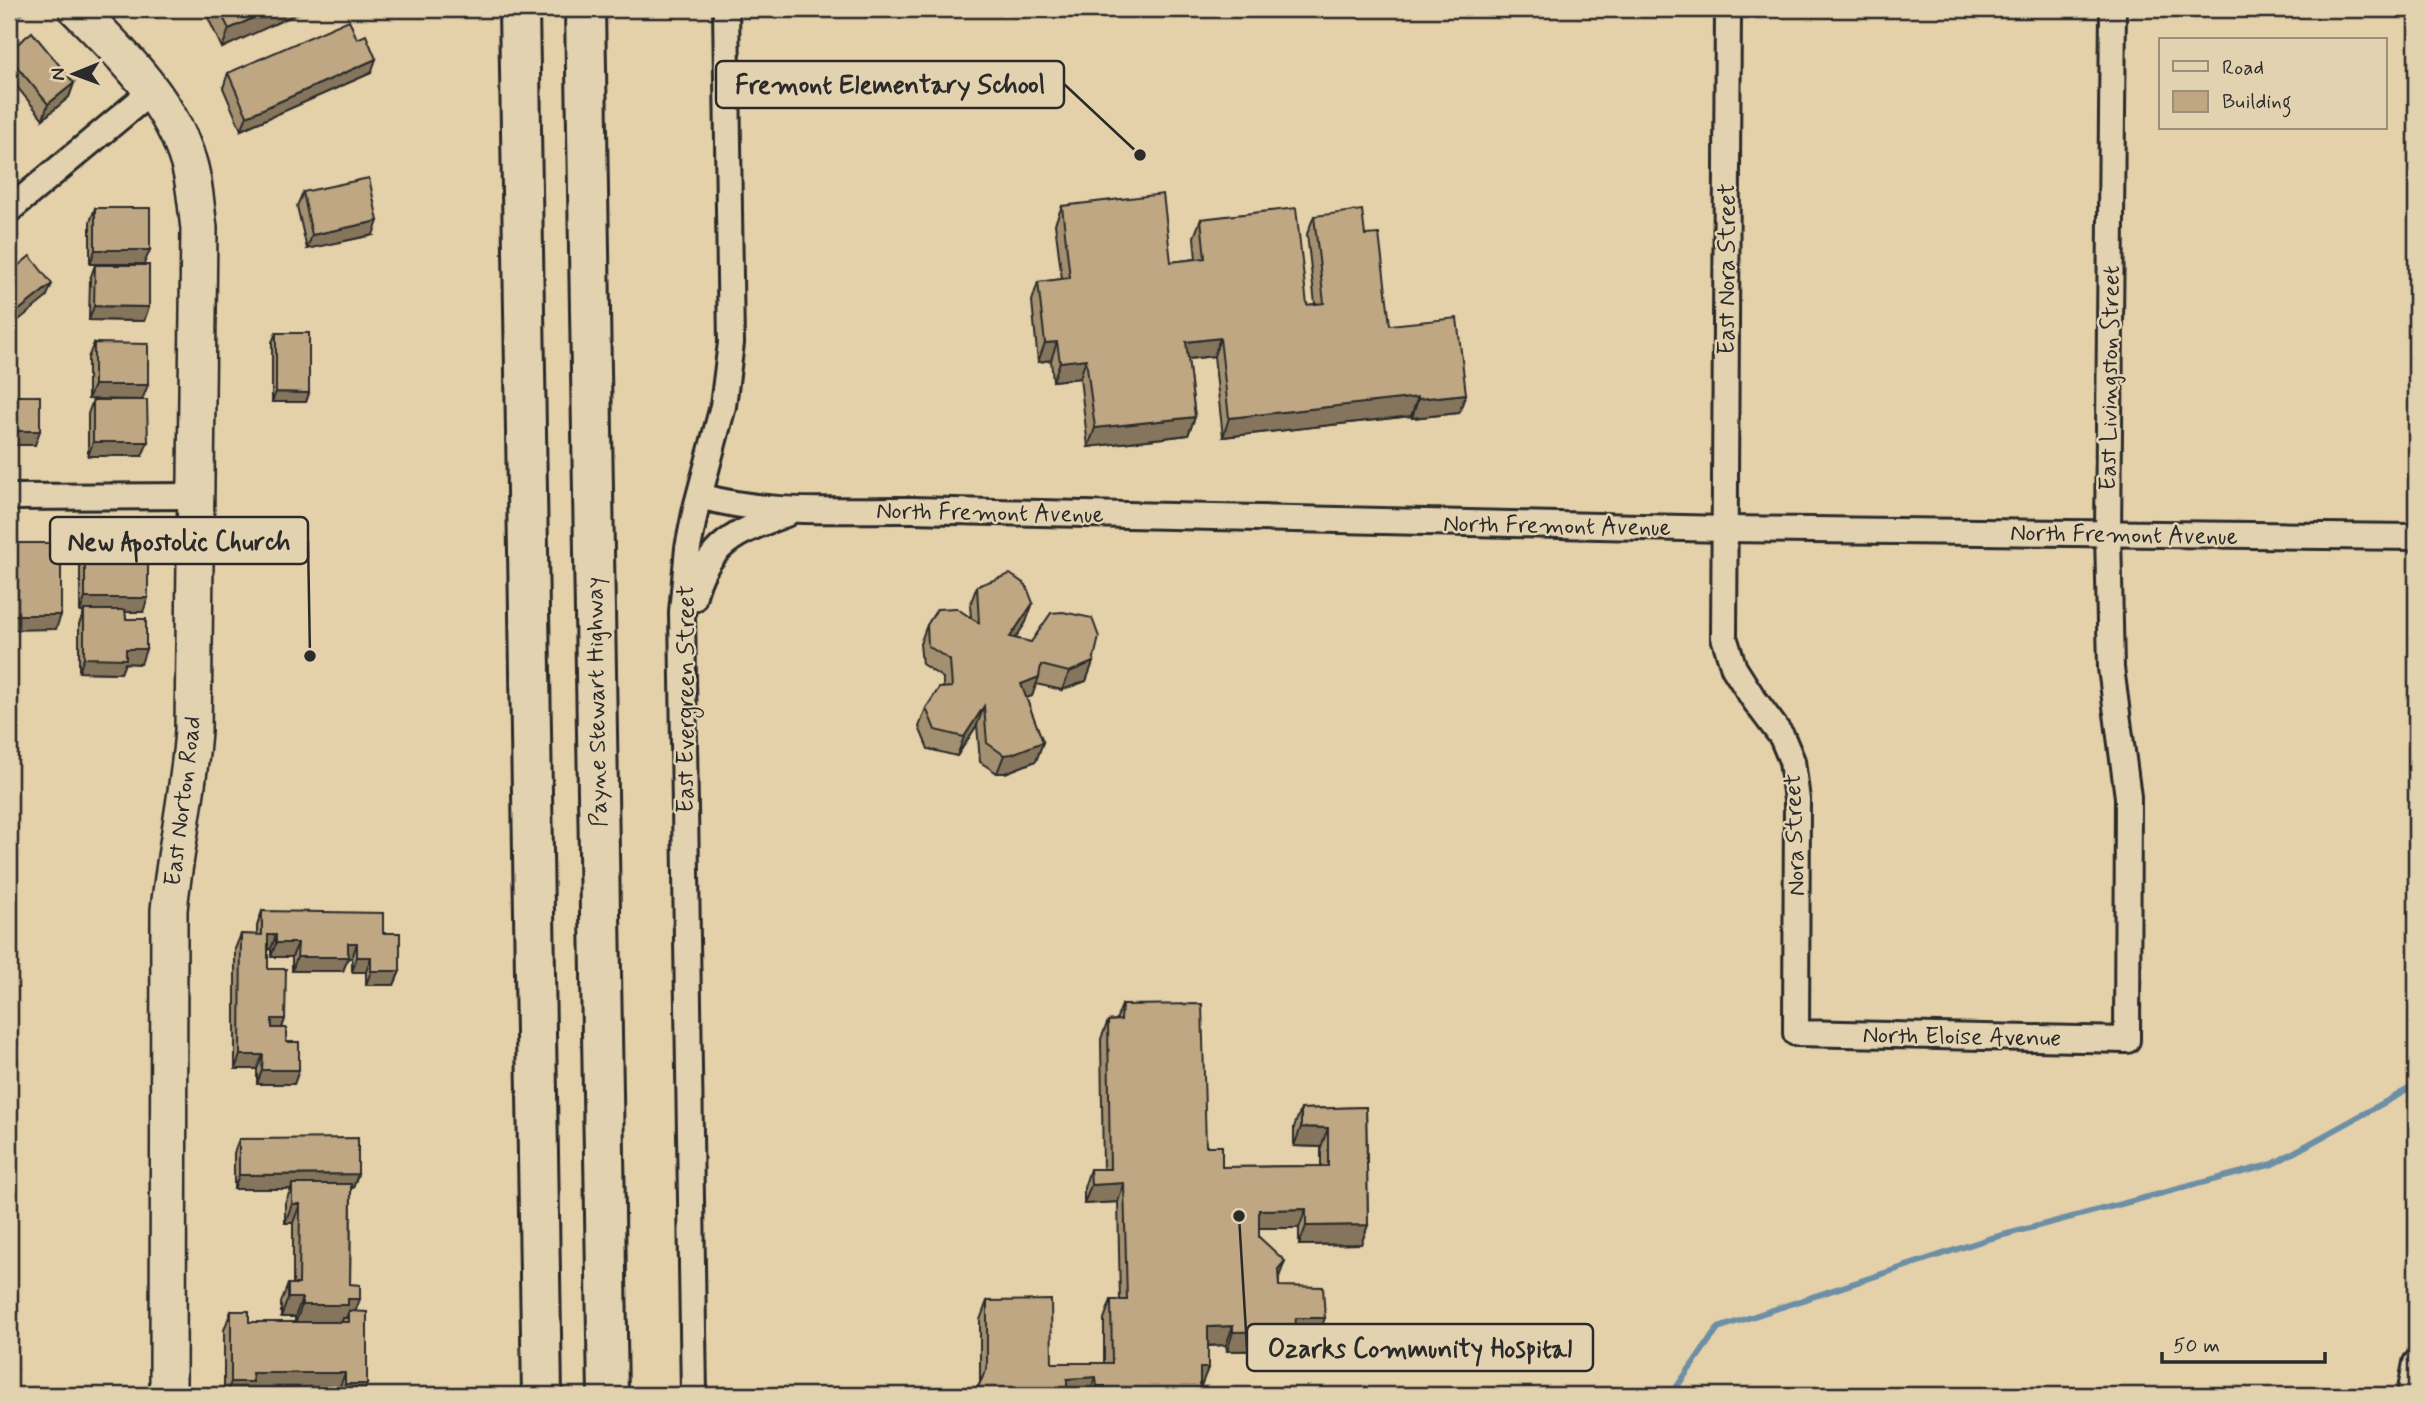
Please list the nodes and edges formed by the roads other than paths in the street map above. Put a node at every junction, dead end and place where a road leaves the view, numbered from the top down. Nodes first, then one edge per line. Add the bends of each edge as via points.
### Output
1 (77, 9) edge
2 (514, 9) edge
3 (519, 9) edge
4 (584, 9) edge
5 (726, 9) edge
6 (1728, 9) edge
7 (2113, 9) edge
8 (153, 90) junction
9 (521, 95) junction
10 (9, 211) edge
11 (197, 496) junction
12 (700, 496) junction
13 (9, 497) edge
14 (793, 511) junction
15 (1725, 529) junction
16 (2108, 534) junction
17 (2416, 537) edge
18 (682, 644) junction
19 (1796, 1033) joint
20 (2127, 1040) joint
21 (2416, 1363) edge
22 (168, 1395) edge
23 (542, 1395) edge
24 (608, 1395) edge
25 (694, 1395) edge
26 (2410, 1395) edge

1 - 8 main road, East Norton Road
2 - 9 highway
3 - 9 highway
4 - 24 highway, Payne Stewart Highway
5 - 12 street, East Evergreen Street via 731,343 723,406
6 - 15 street, East Nora Street
7 - 16 street, East Livingston Street
8 - 10 street
8 - 11 main road, East Norton Road via 190,166 199,228
9 - 23 highway
11 - 13 street
11 - 22 main road, East Norton Road via 193,730 169,910
12 - 14 street, North Fremont Avenue
12 - 18 street, East Evergreen Street via 684,580
14 - 15 street, North Fremont Avenue via 925,510
14 - 18 street via 734,535 714,554 698,577
15 - 16 street, North Fremont Avenue
15 - 19 street, Nora Street via 1724,637 1734,668 1782,737 1797,800
16 - 17 street, North Fremont Avenue
16 - 20 street, East Livingston Street via 2111,668 2128,797
18 - 25 street, East Evergreen Street
19 - 20 street, North Eloise Avenue
21 - 26 street

